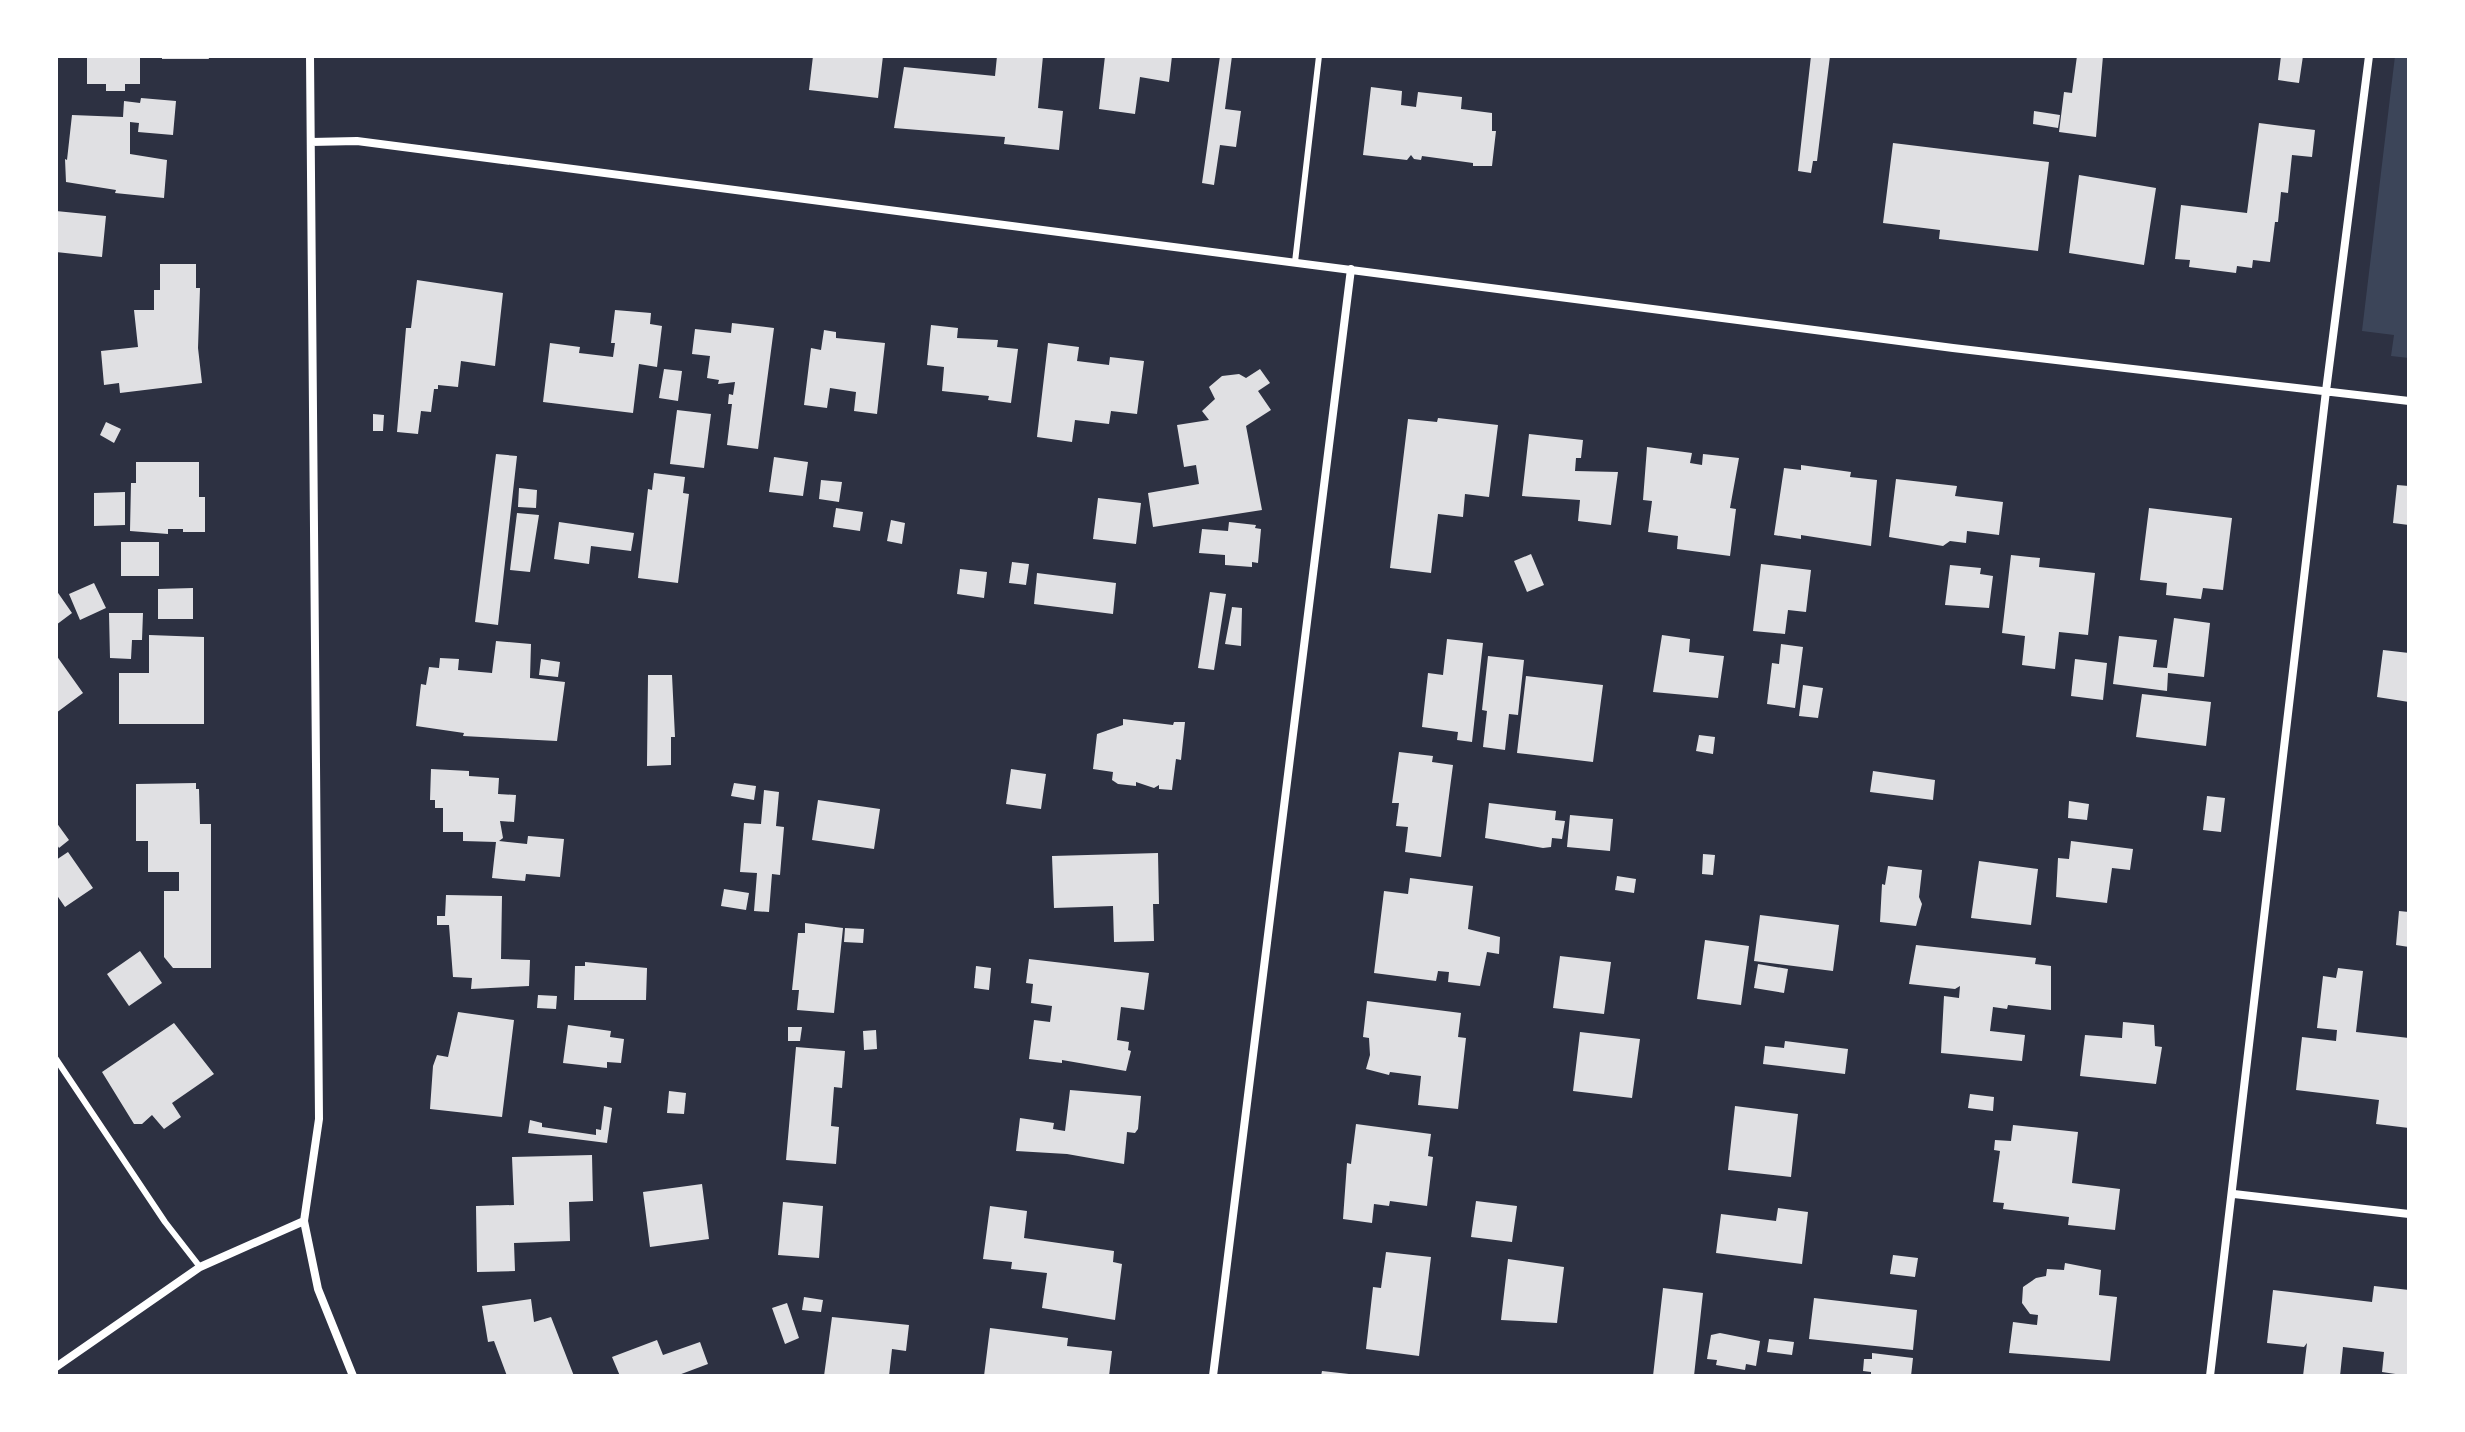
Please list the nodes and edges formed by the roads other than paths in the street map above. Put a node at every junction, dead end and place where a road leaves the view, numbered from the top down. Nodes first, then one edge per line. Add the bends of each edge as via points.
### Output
1 (310, 56) edge
2 (1319, 56) edge
3 (2369, 56) edge
4 (311, 142) junction
5 (1295, 262) junction
6 (1351, 269) junction
7 (2326, 391) junction
8 (2409, 401) edge
9 (56, 1059) edge
10 (2234, 1194) junction
11 (2409, 1214) edge
12 (304, 1221) junction
13 (200, 1267) junction
14 (56, 1367) edge
15 (353, 1376) edge
16 (1213, 1376) edge
17 (2210, 1376) edge

1 - 4 street
2 - 5 lane
3 - 7 street
4 - 5 street via 357,141
4 - 12 street via 319,1119
5 - 6 street
6 - 7 street
6 - 16 street
7 - 8 street
7 - 10 street
9 - 13 lane
10 - 11 street
10 - 17 street
12 - 13 street
12 - 15 street via 318,1289
13 - 14 street

